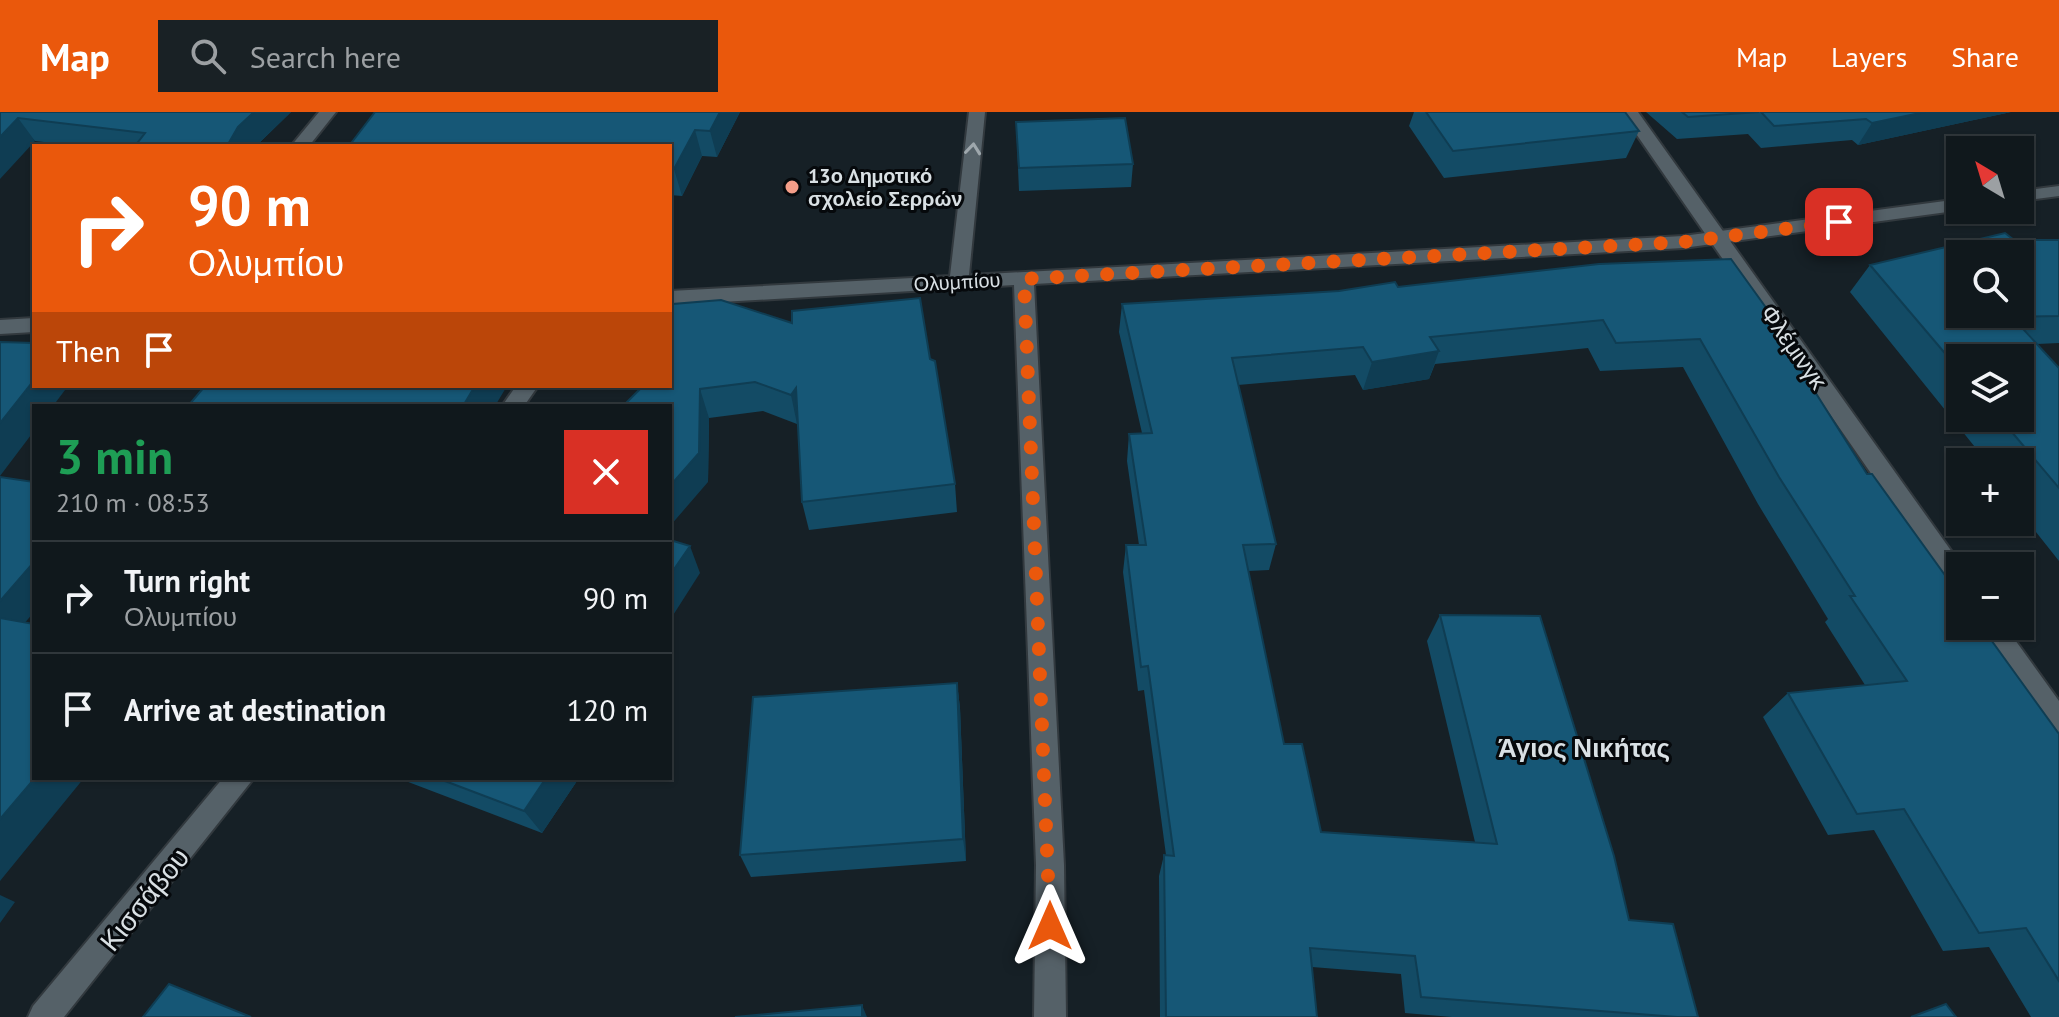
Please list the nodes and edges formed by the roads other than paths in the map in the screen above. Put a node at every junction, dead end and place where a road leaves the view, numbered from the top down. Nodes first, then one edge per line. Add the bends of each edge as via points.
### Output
1 (328, 112) edge
2 (977, 112) edge
3 (1629, 112) edge
4 (302, 144) edge
5 (2059, 191) edge
6 (2034, 194) edge
7 (1946, 207) edge
8 (1718, 239) junction
9 (1024, 279) junction
10 (959, 282) junction
11 (672, 298) edge
12 (32, 325) edge
13 (0, 327) edge
14 (1946, 562) edge
15 (2001, 640) edge
16 (2059, 722) edge
17 (238, 780) edge
18 (44, 1017) edge
19 (1050, 1017) edge

1 - 4 street
10 -> 2 street
3 - 8 street, Φλέμινγκ
5 - 6 street
7 - 8 street, Ολυμπίου
8 - 9 street, Ολυμπίου
8 - 14 street, Φλέμινγκ
9 - 10 street, Ολυμπίου
9 - 19 street via 1050,865
10 - 11 street, Ολυμπίου
12 - 13 street
15 - 16 street
17 - 18 street, Κισσάβου

